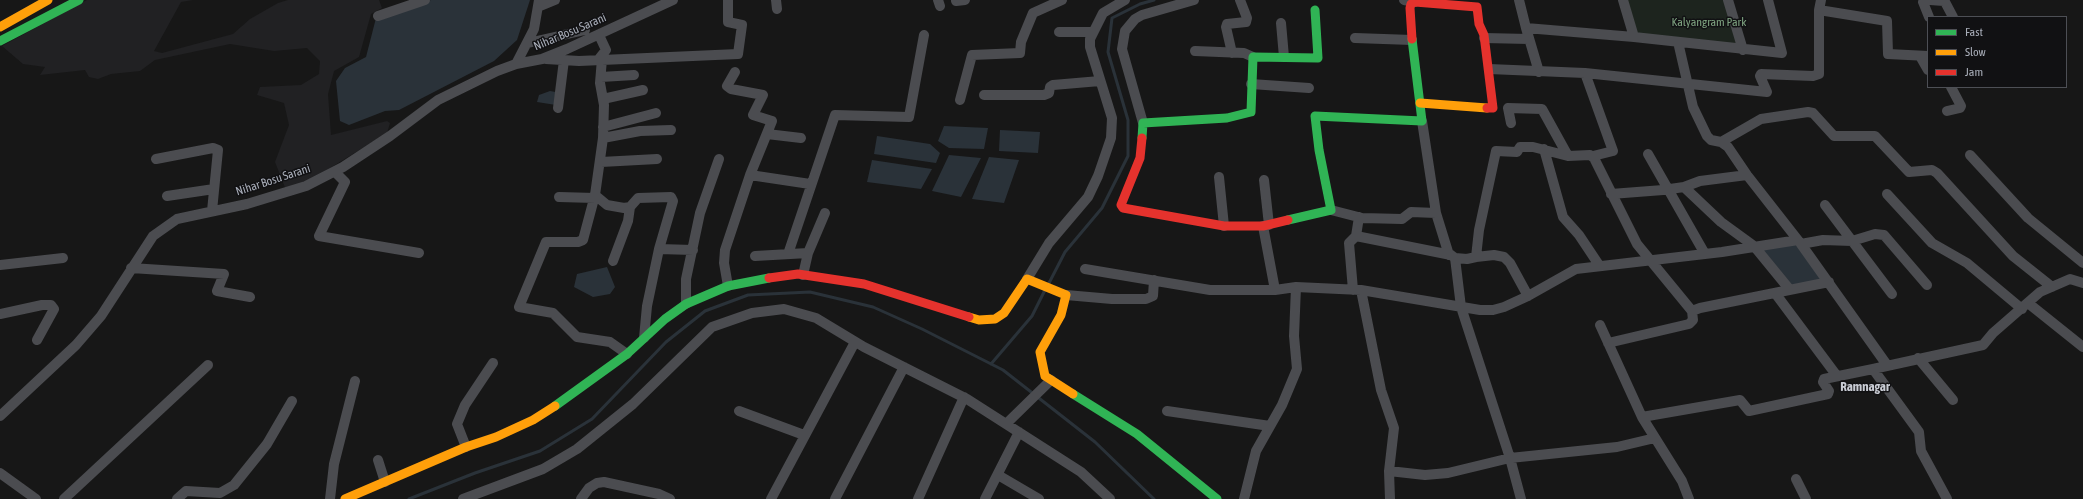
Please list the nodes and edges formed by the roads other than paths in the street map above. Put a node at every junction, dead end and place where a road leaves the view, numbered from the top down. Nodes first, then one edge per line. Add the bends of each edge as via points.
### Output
1 (48, 0) edge
2 (79, 0) edge
3 (425, 0) edge
4 (555, 0) edge
5 (728, 0) edge
6 (776, 0) edge
7 (956, 0) edge
8 (965, 0) edge
9 (1062, 0) edge
10 (1125, 0) edge
11 (1194, 0) edge
12 (1240, 0) edge
13 (1404, 0) edge
14 (1519, 0) edge
15 (1623, 0) edge
16 (1728, 0) edge
17 (1768, 0) edge
18 (1821, 0) edge
19 (1924, 0) edge
20 (1930, 0) edge
21 (669, 1) edge
22 (1944, 1) edge
23 (410, 2) edge
24 (1421, 2) edge
25 (538, 4) edge
26 (777, 9) dead end
27 (1315, 10) dead end
28 (1819, 10) junction
29 (378, 16) dead end
30 (1929, 16) edge
31 (1952, 16) edge
32 (1281, 23) dead end
33 (0, 27) edge
34 (1526, 28) junction
35 (585, 30) dead end
36 (1059, 32) dead end
37 (1093, 32) junction
38 (599, 35) junction
39 (924, 35) dead end
40 (1634, 37) junction
41 (1355, 38) dead end
42 (1484, 38) junction
43 (1529, 39) junction
44 (1412, 40) junction
45 (0, 41) edge
46 (1678, 42) junction
47 (528, 44) junction
48 (1743, 50) junction
49 (1195, 51) dead end
50 (1232, 53) junction
51 (1924, 56) edge
52 (1253, 57) junction
53 (1284, 58) junction
54 (542, 59) junction
55 (564, 60) junction
56 (600, 60) junction
57 (516, 64) junction
58 (1927, 66) edge
59 (1489, 69) junction
60 (735, 72) dead end
61 (1539, 72) junction
62 (1585, 73) junction
63 (634, 75) dead end
64 (601, 78) junction
65 (1100, 81) junction
66 (1251, 84) junction
67 (1688, 84) junction
68 (1309, 88) dead end
69 (1952, 88) edge
70 (643, 90) dead end
71 (984, 95) dead end
72 (603, 99) junction
73 (960, 100) dead end
74 (1420, 103) junction
75 (558, 108) dead end
76 (1947, 111) dead end
77 (656, 113) dead end
78 (1422, 121) junction
79 (1143, 123) junction
80 (1511, 123) dead end
81 (603, 127) junction
82 (671, 130) dead end
83 (767, 134) junction
84 (603, 138) junction
85 (801, 138) dead end
86 (1721, 142) junction
87 (1544, 149) junction
88 (1648, 154) dead end
89 (1970, 155) dead end
90 (1568, 156) junction
91 (1593, 156) junction
92 (156, 159) dead end
93 (657, 159) dead end
94 (719, 159) dead end
95 (601, 162) junction
96 (335, 172) junction
97 (750, 175) junction
98 (1747, 175) junction
99 (1219, 177) dead end
100 (1264, 180) dead end
101 (810, 184) junction
102 (1684, 187) junction
103 (214, 189) junction
104 (1668, 190) junction
105 (1611, 194) junction
106 (1888, 194) dead end
107 (167, 196) dead end
108 (559, 197) dead end
109 (595, 197) junction
110 (1825, 205) dead end
111 (630, 207) junction
112 (1331, 210) junction
113 (212, 211) junction
114 (825, 212) dead end
115 (1436, 213) junction
116 (1359, 217) junction
117 (1266, 225) junction
118 (1224, 226) junction
119 (1356, 236) junction
120 (1852, 240) junction
121 (1800, 242) junction
122 (1754, 246) junction
123 (659, 249) junction
124 (693, 250) junction
125 (420, 253) dead end
126 (808, 253) junction
127 (788, 254) junction
128 (1705, 254) junction
129 (755, 256) dead end
130 (1452, 256) junction
131 (1476, 257) junction
132 (63, 258) dead end
133 (1648, 259) junction
134 (613, 261) dead end
135 (2083, 263) edge
136 (0, 265) edge
137 (1599, 265) junction
138 (131, 268) junction
139 (1085, 269) dead end
140 (803, 275) junction
141 (1027, 279) junction
142 (1154, 280) junction
143 (1829, 282) junction
144 (2081, 284) edge
145 (1927, 285) dead end
146 (728, 286) junction
147 (1296, 287) junction
148 (2052, 287) junction
149 (1275, 290) junction
150 (1357, 290) junction
151 (1790, 290) junction
152 (1775, 293) junction
153 (1892, 294) dead end
154 (1066, 296) junction
155 (1528, 296) junction
156 (250, 297) dead end
157 (686, 304) junction
158 (2025, 306) junction
159 (1461, 307) junction
160 (1692, 311) junction
161 (0, 314) edge
162 (1600, 325) dead end
163 (644, 338) junction
164 (37, 340) dead end
165 (855, 342) junction
166 (1608, 344) junction
167 (2083, 347) edge
168 (627, 354) junction
169 (1918, 358) junction
170 (493, 363) dead end
171 (208, 365) dead end
172 (1887, 365) junction
173 (904, 366) junction
174 (1873, 369) junction
175 (1836, 376) junction
176 (1051, 380) junction
177 (355, 381) dead end
178 (964, 397) junction
179 (1953, 400) dead end
180 (292, 401) dead end
181 (740, 411) dead end
182 (1167, 412) dead end
183 (0, 416) edge
184 (1642, 417) junction
185 (1006, 424) junction
186 (1270, 426) junction
187 (1019, 432) junction
188 (804, 435) junction
189 (1655, 438) junction
190 (466, 448) junction
191 (1510, 458) junction
192 (378, 460) dead end
193 (1388, 471) junction
194 (0, 473) edge
195 (998, 475) junction
196 (1796, 478) dead end
197 (385, 482) junction
198 (36, 499) edge
199 (64, 499) edge
200 (177, 499) edge
201 (330, 499) edge
202 (344, 499) edge
203 (463, 499) edge
204 (581, 499) edge
205 (670, 499) edge
206 (771, 499) edge
207 (835, 499) edge
208 (918, 499) edge
209 (986, 499) edge
210 (1039, 499) edge
211 (1110, 499) edge
212 (1217, 499) edge
213 (1244, 499) edge
214 (1390, 499) edge
215 (1521, 499) edge
216 (1689, 499) edge
217 (1806, 499) edge
218 (1947, 499) edge

1 - 33 main road
2 - 45 main road
3 - 23 street
4 - 25 street
5 - 56 street via 728,22 742,25 738,54
6 - 26 street
7 - 8 street
9 - 73 street via 1033,13 1021,42 1020,52 972,55
10 - 37 street via 1103,13
11 - 79 street via 1142,15 1125,31 1122,49
12 - 50 street via 1247,18 1246,22 1228,24 1226,27
13 - 24 street
14 - 34 street
15 - 40 street
16 - 48 street
17 - 48 street via 1782,53
18 - 28 street
19 - 30 street
20 - 22 street
21 - 38 street, Nihar Bosu Sarani
22 - 31 street
23 - 29 street
24 - 42 main road via 1477,7
24 - 44 main road via 1410,8
25 - 47 street via 534,29
27 - 53 main road via 1318,58
28 - 51 street via 1887,21 1888,54
28 - 67 street via 1819,74 1761,74 1767,91 1765,92
32 - 53 street
34 - 40 street
34 - 43 street
35 - 47 street
36 - 37 street
37 - 65 street via 1090,47
38 - 54 street, Nihar Bosu Sarani
38 - 56 street via 606,50
39 - 101 street via 909,117 835,115
40 - 46 street
41 - 44 street
42 - 43 street
42 - 59 main road
43 - 61 street
44 - 74 main road
46 - 48 street
46 - 67 street
47 - 57 street
49 - 50 street
50 - 52 street via 1244,53
51 - 58 street
52 - 53 main road
52 - 66 main road
54 - 55 street
54 - 57 street, Nihar Bosu Sarani
55 - 56 street
55 - 75 street
56 - 64 street
57 - 96 street, Nihar Bosu Sarani via 438,100 390,136
59 - 61 street
59 - 74 main road via 1493,108
60 - 83 street via 727,86 763,95 753,115 772,121
61 - 62 street
62 - 67 street
62 - 91 street via 1613,151
63 - 64 street
64 - 72 street
65 - 71 street via 1053,85 1049,93 1044,95
65 - 141 street via 1112,118 1111,138 1098,176 1088,197 1049,242
66 - 68 street
66 - 79 main road via 1252,110 1248,113 1227,118
67 - 86 street via 1693,107 1707,136 1711,140
69 - 76 street via 1961,107
70 - 72 street
72 - 81 street
74 - 78 main road
77 - 81 street
78 - 112 main road via 1315,116
78 - 115 street
79 - 118 main road via 1140,158 1120,205 1123,208
80 - 90 street via 1508,108 1542,109
81 - 84 street
82 - 84 street via 640,131
83 - 85 street
83 - 97 street
84 - 95 street
86 - 98 street via 1728,147
86 - 148 street via 1762,119 1808,112 1813,113 1834,136 1875,136 1909,172 1932,170 1937,173 2013,256
87 - 90 street
87 - 131 street via 1522,147 1517,152 1496,152 1478,230
87 - 137 street via 1562,217 1579,234
88 - 104 street
89 - 135 street via 2028,218
90 - 91 street
91 - 105 street
92 - 103 street via 216,148 218,150
93 - 95 street
94 - 124 street via 700,213
95 - 109 street
96 - 113 street, Nihar Bosu Sarani via 306,186 247,204
96 - 125 street via 344,182 319,236
97 - 101 street
97 - 146 street via 726,250 724,263
98 - 102 street via 1700,181
98 - 121 street
99 - 118 street
100 - 117 street
101 - 127 street
102 - 104 street
102 - 122 street via 1721,222
103 - 107 street
103 - 113 street
104 - 105 street
104 - 128 street
105 - 133 street via 1637,244
106 - 158 street via 1932,243 1968,263
108 - 109 street
109 - 111 street via 617,208
109 - 168 street via 583,240 546,242 520,307 553,313 577,337 610,342
110 - 120 street
111 - 123 street via 638,198 672,199
111 - 134 street
112 - 116 street
112 - 117 main road
113 - 138 street, Nihar Bosu Sarani via 177,219 153,236
114 - 126 street
115 - 116 street via 1411,212 1402,219
115 - 130 street
116 - 119 street
117 - 118 main road
117 - 149 street
119 - 130 street
119 - 150 street via 1349,243
120 - 121 street
120 - 145 street via 1884,234
120 - 153 street
121 - 122 street
121 - 143 street
122 - 128 street
122 - 151 street
123 - 124 street
123 - 163 street via 647,306
124 - 157 street via 686,279
126 - 127 street
126 - 140 street
127 - 129 street
128 - 133 street
130 - 131 street via 1466,259
130 - 159 street
131 - 155 street via 1504,257
132 - 136 street
133 - 137 street
133 - 160 street
137 - 155 street via 1576,269
138 - 156 street via 224,274 217,291
138 - 183 street, Nihar Bosu Sarani via 101,316 76,345
139 - 142 street
140 - 141 main road via 864,284 979,320 995,319 1004,313
140 - 146 main road via 764,277
141 - 154 main road
142 - 149 street via 1225,291
142 - 154 street via 1153,296 1146,299
143 - 151 street
143 - 172 street
144 - 148 street via 2070,279
146 - 157 main road
147 - 149 street
147 - 150 street
147 - 186 street via 1294,336 1297,369 1282,406
148 - 158 street via 2040,292
150 - 159 street
150 - 193 street via 1381,390 1394,428
151 - 152 street
152 - 160 street
152 - 175 street
154 - 176 main road via 1061,316 1040,352 1045,376
155 - 159 street via 1493,310
157 - 163 main road
158 - 167 street
158 - 169 street via 1983,345
159 - 191 street
160 - 166 street via 1694,320 1689,324
161 - 164 street via 51,305 54,309
162 - 166 street
163 - 168 main road
165 - 173 street
165 - 188 street
165 - 203 street via 816,318 784,309 759,311 726,321 712,327 633,404 577,449 543,469
166 - 184 street
168 - 190 main road via 533,420
169 - 172 street
169 - 179 street
170 - 190 street via 465,406 457,424
171 - 199 street
172 - 174 street
173 - 178 street
173 - 207 street
174 - 175 street
174 - 218 street via 1919,432 1921,451
175 - 184 street via 1822,380 1829,391 1828,394 1749,411 1740,400
176 - 185 street
176 - 212 main road via 1137,434
177 - 201 street via 334,464
178 - 185 street
178 - 208 street
180 - 200 street via 267,444 234,485 220,493 186,491
181 - 188 street
182 - 186 street
184 - 189 street
185 - 187 street
186 - 213 street via 1256,451
187 - 195 street
187 - 211 street via 1081,472
188 - 206 street
189 - 191 street via 1617,447
189 - 216 street via 1682,481
190 - 197 main road
191 - 193 street via 1440,474
191 - 215 street
192 - 197 street
193 - 214 street
194 - 198 street
195 - 209 street
195 - 210 street
196 - 217 street
197 - 202 main road
204 - 205 street via 589,488 604,482 659,494

